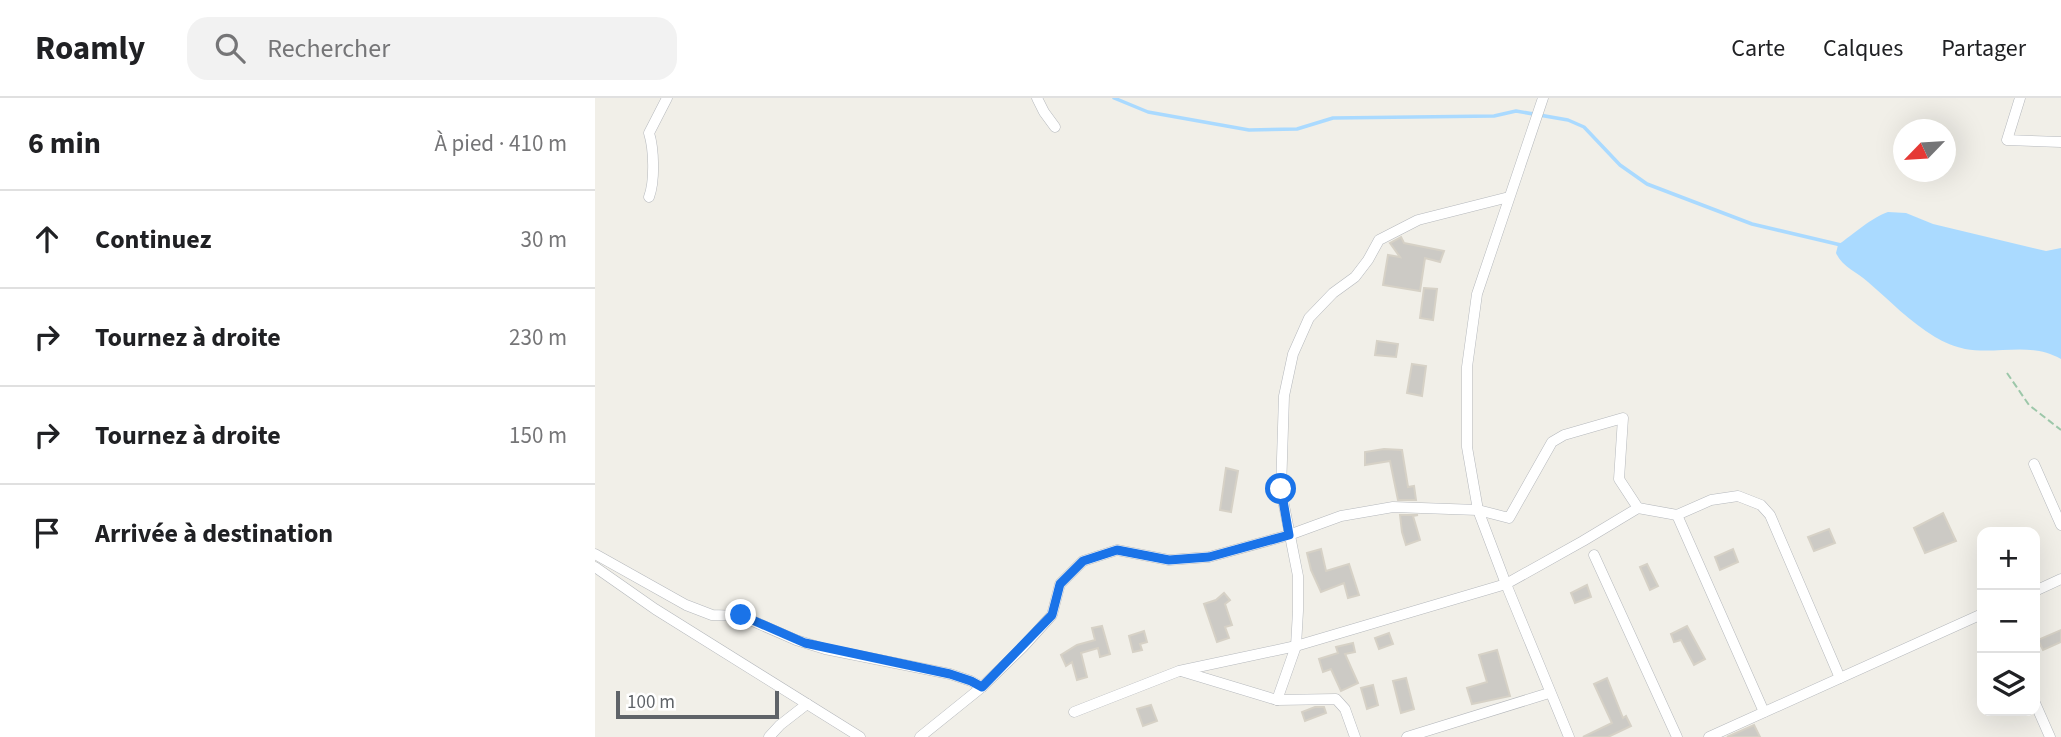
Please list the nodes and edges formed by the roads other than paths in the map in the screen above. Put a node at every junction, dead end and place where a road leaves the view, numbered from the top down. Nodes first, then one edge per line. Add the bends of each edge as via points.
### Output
1 (667, 98) edge
2 (1037, 98) edge
3 (1543, 98) edge
4 (2020, 98) edge
5 (1055, 127) dead end
6 (2061, 142) edge
7 (649, 197) dead end
8 (1509, 197) junction
9 (2034, 464) dead end
10 (1637, 508) junction
11 (1478, 510) junction
12 (1677, 515) junction
13 (2061, 525) edge
14 (1289, 535) junction
15 (595, 554) edge
16 (1594, 555) dead end
17 (595, 567) edge
18 (2061, 579) edge
19 (1506, 584) junction
20 (2037, 590) edge
21 (1977, 616) edge
22 (1296, 646) junction
23 (1179, 671) junction
24 (1840, 678) junction
25 (982, 687) junction
26 (1549, 693) junction
27 (1277, 700) junction
28 (807, 704) junction
29 (1074, 712) dead end
30 (1763, 712) junction
31 (2040, 714) edge
32 (769, 737) edge
33 (860, 737) edge
34 (920, 737) edge
35 (1355, 737) edge
36 (1407, 737) edge
37 (1569, 737) edge
38 (1677, 737) edge
39 (1709, 737) edge
40 (2050, 737) edge

1 - 7 street via 649,133 653,187
2 - 5 street
3 - 8 street
4 - 6 street via 2007,140
8 - 11 street via 1477,293 1467,367 1467,447
8 - 14 street via 1417,220 1379,240 1355,277 1308,318 1283,396 1281,489
9 - 13 street
10 - 11 street via 1619,479 1623,418 1552,442 1509,518
10 - 12 street
10 - 19 street
11 - 14 street via 1393,507 1341,516
11 - 19 street
12 - 24 street via 1711,500 1738,496 1761,505 1770,515
12 - 30 street
14 - 22 street via 1298,576
14 - 25 street via 1209,557 1169,560 1117,550 1083,561 1060,584 1052,615
15 - 25 street via 712,615 741,615 805,643 950,674
16 - 38 street
17 - 28 street
18 - 20 street
19 - 22 street
19 - 26 street
21 - 24 street
22 - 23 street
22 - 27 street
23 - 27 street
23 - 29 street
24 - 30 street
25 - 34 street
26 - 36 street
26 - 37 street
27 - 35 street via 1336,699 1345,709
28 - 32 street
28 - 33 street
30 - 39 street
31 - 40 street

